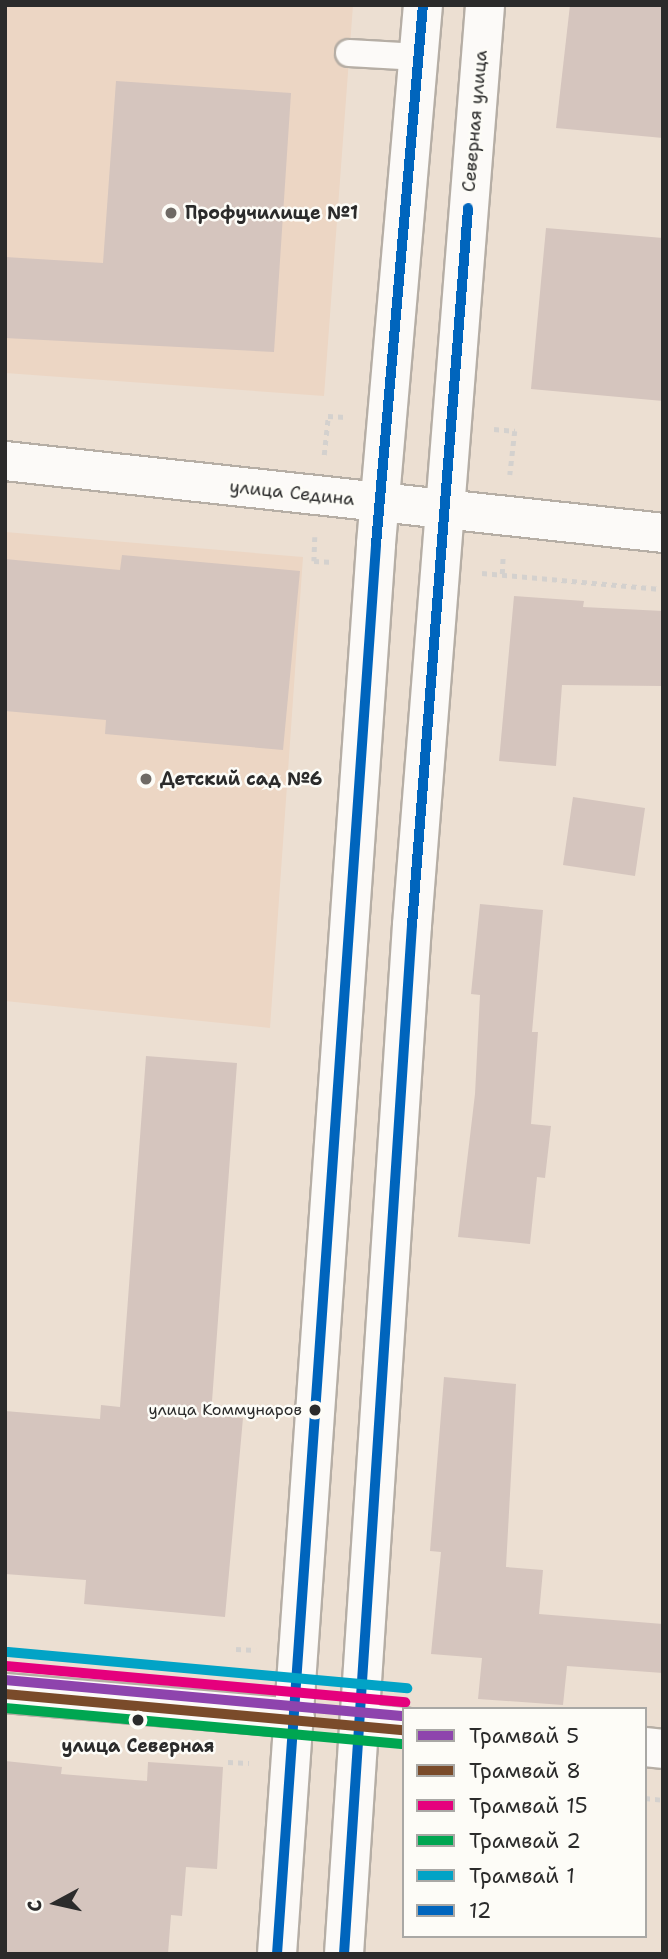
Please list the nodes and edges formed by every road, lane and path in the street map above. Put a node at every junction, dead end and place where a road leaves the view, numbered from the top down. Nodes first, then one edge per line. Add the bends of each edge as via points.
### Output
1 (423, 5) edge
2 (485, 5) edge
3 (349, 53) dead end
4 (418, 57) junction
5 (5, 461) edge
6 (380, 493) junction
7 (444, 500) junction
8 (663, 533) edge
9 (502, 574) dead end
10 (663, 589) edge
11 (5, 1693) edge
12 (295, 1718) junction
13 (361, 1723) junction
14 (402, 1727) edge
15 (277, 1954) edge
16 (344, 1954) edge

1 - 4 main road
2 - 7 main road, Северная улица
3 - 4 lane
4 - 6 main road
5 - 6 main road, улица Седина
6 - 7 main road, улица Седина
6 - 12 main road
7 - 8 main road, улица Седина
7 - 13 main road, Северная улица
9 - 10 path
11 - 12 main road
12 - 15 main road
13 - 14 main road
13 - 16 main road, Северная улица

